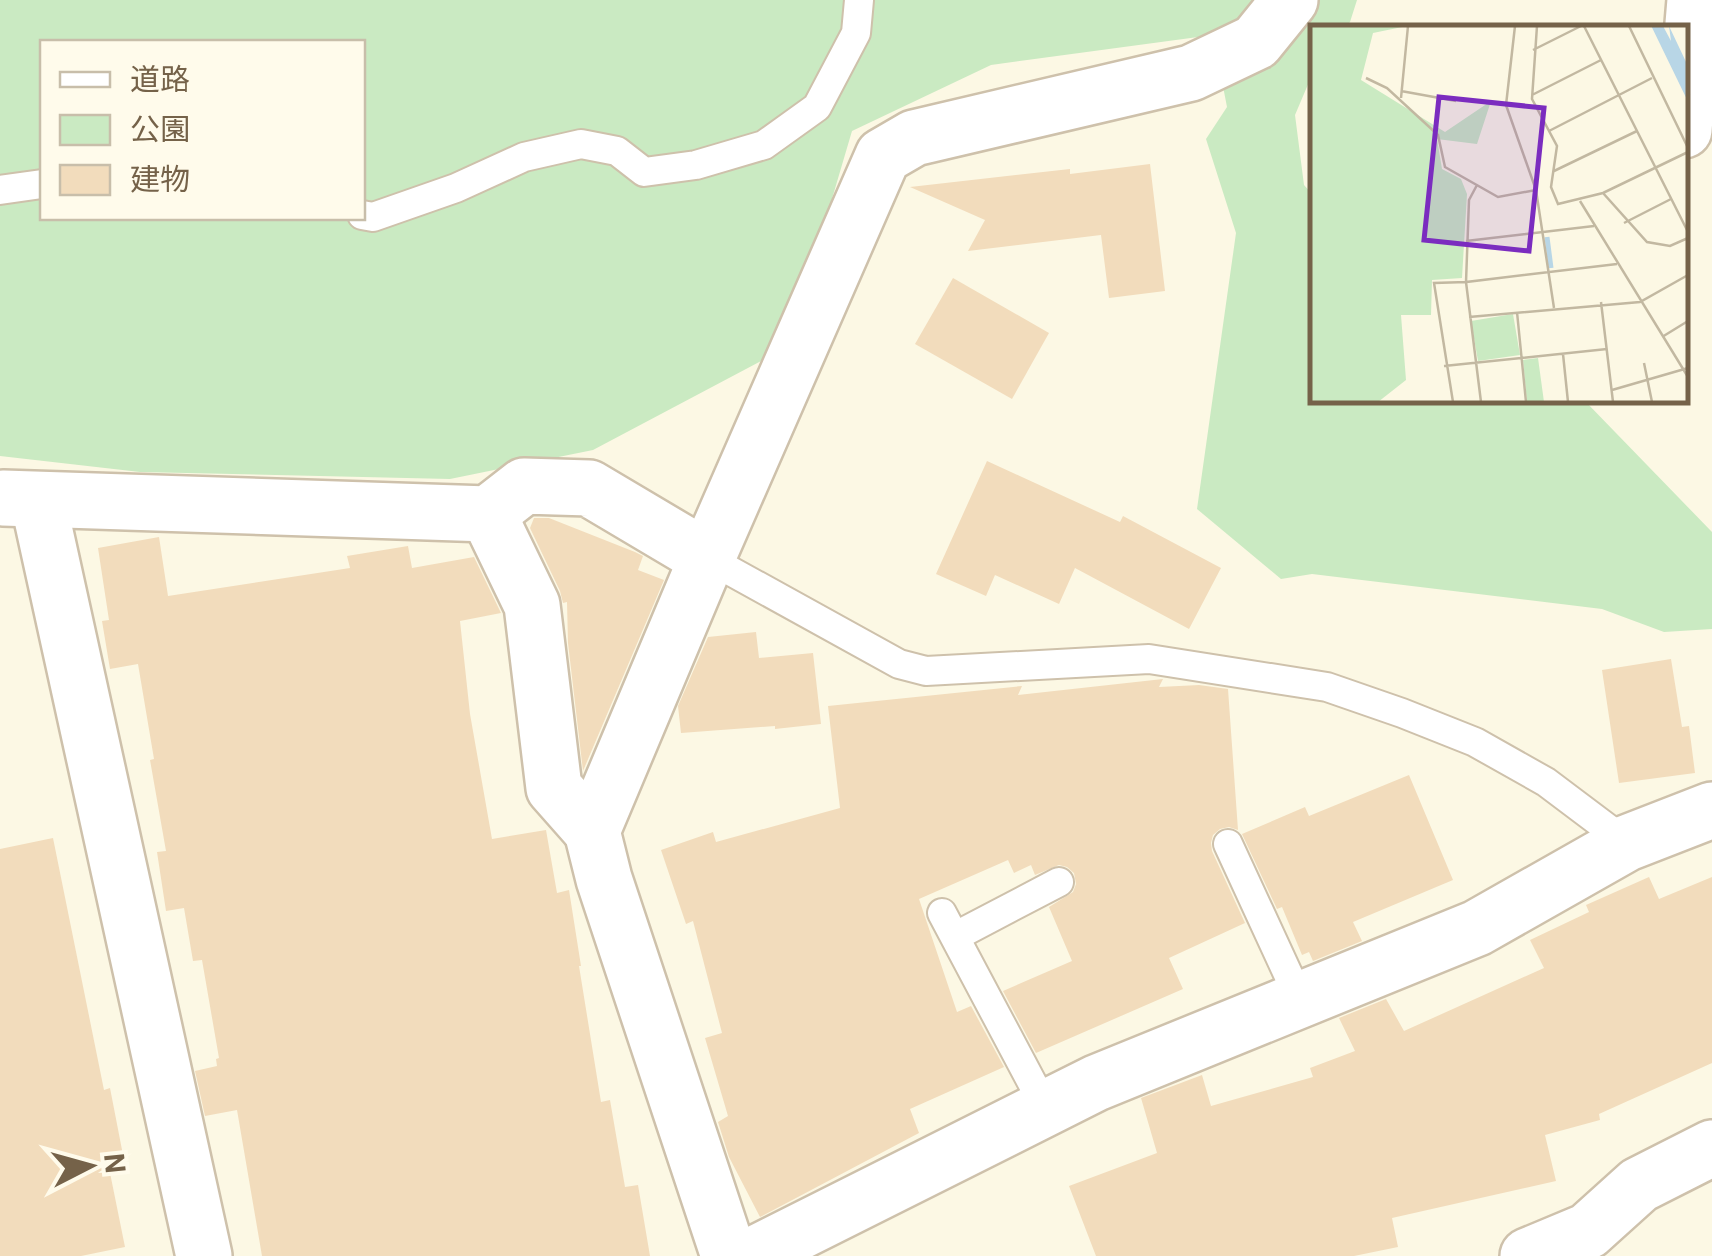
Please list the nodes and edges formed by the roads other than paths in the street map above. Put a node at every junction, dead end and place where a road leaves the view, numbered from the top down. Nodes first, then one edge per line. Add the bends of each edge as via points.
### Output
1 (859, 0) edge
2 (1290, 0) edge
3 (1695, 0) edge
4 (1687, 95) edge
5 (40, 184) edge
6 (0, 190) edge
7 (365, 216) edge
8 (19, 499) edge
9 (488, 514) junction
10 (707, 558) junction
11 (1712, 810) edge
12 (592, 831) junction
13 (1627, 843) junction
14 (1228, 844) dead end
15 (1059, 882) dead end
16 (1300, 1000) junction
17 (1046, 1108) junction
18 (1712, 1148) edge
19 (204, 1256) edge
20 (729, 1256) edge
21 (751, 1256) edge
22 (1528, 1256) edge

1 - 7 lane via 856,32 817,107 764,145 644,172 617,151 581,144 524,156 456,188
2 - 10 street via 1256,42 1191,73 914,138 882,156
3 - 4 street
5 - 6 lane
8 - 9 street
8 - 19 street
9 - 10 street via 524,486 589,488
9 - 12 street via 532,605 554,788
10 - 12 street
10 - 13 lane via 899,664 926,672 1149,660 1327,687 1475,742 1546,782
11 - 13 street
12 - 20 street
13 - 16 street via 1477,928
14 - 16 lane
15 - 17 lane via 949,925
16 - 17 street
17 - 21 street
18 - 22 street via 1639,1185 1588,1231

